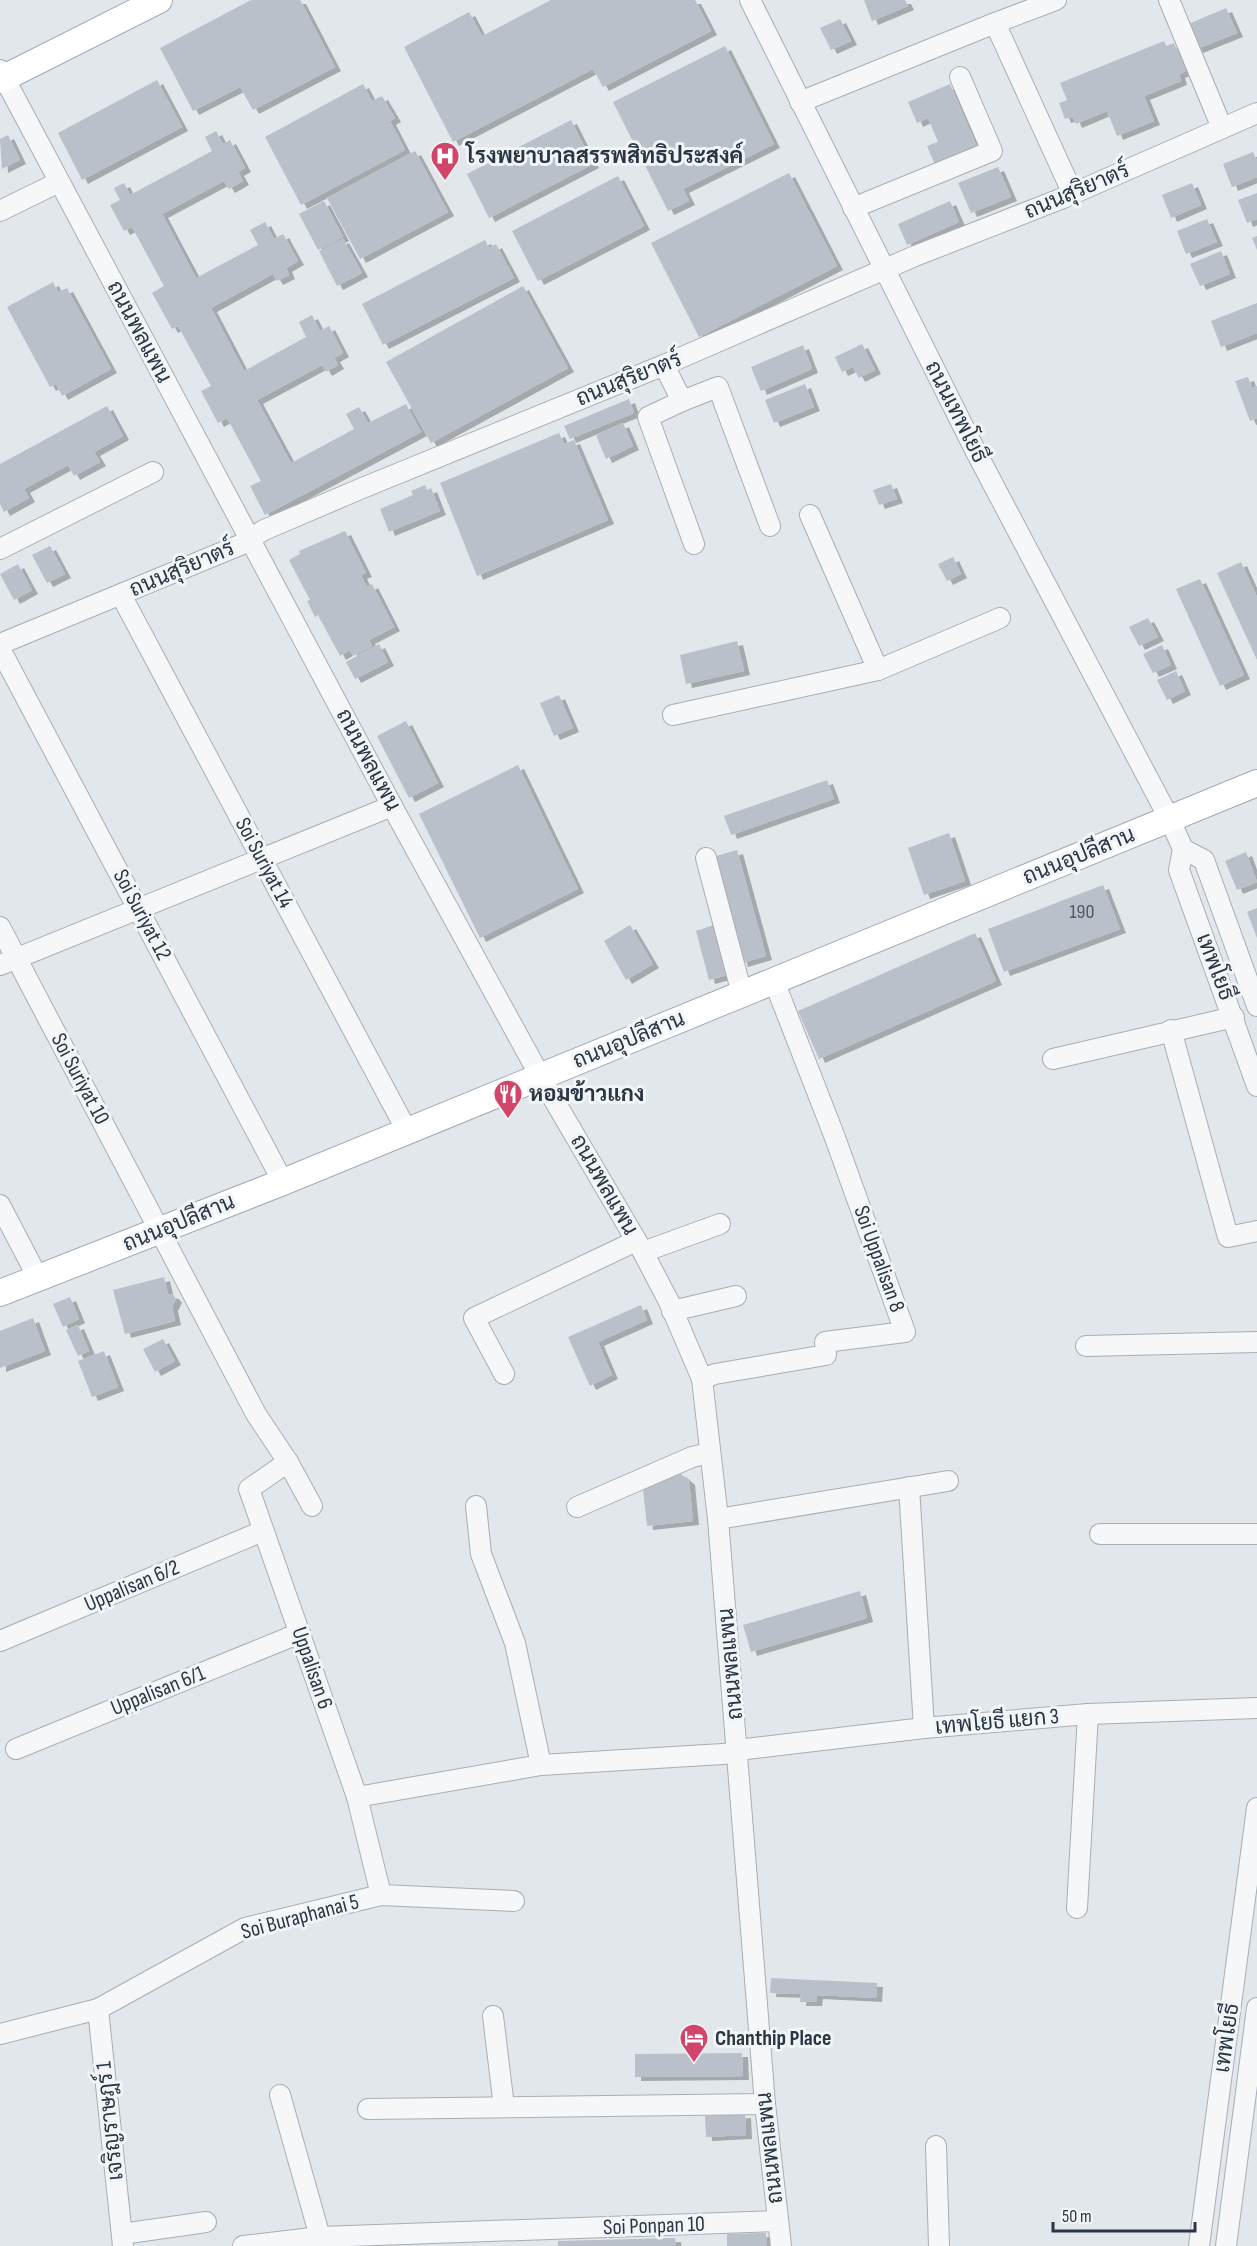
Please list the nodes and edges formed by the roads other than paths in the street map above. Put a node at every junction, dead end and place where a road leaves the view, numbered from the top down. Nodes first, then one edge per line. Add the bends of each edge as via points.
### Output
1 (159, 0) edge
2 (750, 0) edge
3 (1056, 0) edge
4 (1169, 0) edge
5 (995, 23) junction
6 (1, 76) edge
7 (960, 77) dead end
8 (800, 102) junction
9 (1257, 113) edge
10 (1222, 128) junction
11 (59, 182) junction
12 (1073, 194) junction
13 (853, 208) junction
14 (0, 211) edge
15 (884, 270) junction
16 (664, 364) junction
17 (682, 401) junction
18 (153, 472) dead end
19 (810, 515) dead end
20 (770, 526) dead end
21 (250, 539) junction
22 (694, 544) dead end
23 (0, 549) edge
24 (122, 595) junction
25 (1000, 618) dead end
26 (0, 644) edge
27 (0, 649) edge
28 (878, 670) junction
29 (673, 715) dead end
30 (1257, 783) edge
31 (392, 806) junction
32 (1170, 820) junction
33 (1183, 849) junction
34 (706, 858) dead end
35 (262, 859) junction
36 (139, 909) junction
37 (0, 927) edge
38 (8, 962) edge
39 (774, 981) junction
40 (742, 994) junction
41 (1257, 1006) edge
42 (1234, 1017) junction
43 (1171, 1030) junction
44 (1053, 1059) dead end
45 (540, 1076) junction
46 (1257, 1086) edge
47 (406, 1131) junction
48 (283, 1182) junction
49 (0, 1205) edge
50 (720, 1224) dead end
51 (1257, 1231) edge
52 (159, 1232) junction
53 (640, 1246) junction
54 (38, 1278) junction
55 (0, 1293) edge
56 (736, 1296) dead end
57 (672, 1311) junction
58 (1257, 1342) edge
59 (1086, 1346) dead end
60 (504, 1374) dead end
61 (702, 1379) junction
62 (710, 1453) junction
63 (288, 1462) junction
64 (948, 1481) dead end
65 (909, 1487) junction
66 (312, 1506) dead end
67 (476, 1506) dead end
68 (577, 1507) dead end
69 (718, 1519) junction
70 (263, 1531) junction
71 (1100, 1534) dead end
72 (1257, 1534) edge
73 (300, 1633) junction
74 (0, 1641) edge
75 (1257, 1708) edge
76 (1088, 1714) junction
77 (924, 1728) junction
78 (16, 1749) dead end
79 (739, 1752) junction
80 (541, 1764) junction
81 (357, 1797) junction
82 (1257, 1808) edge
83 (1256, 1830) edge
84 (381, 1895) junction
85 (514, 1901) dead end
86 (1077, 1908) dead end
87 (1257, 2008) edge
88 (98, 2009) junction
89 (493, 2016) dead end
90 (0, 2034) edge
91 (280, 2095) dead end
92 (765, 2104) junction
93 (504, 2107) junction
94 (368, 2109) dead end
95 (936, 2146) dead end
96 (206, 2222) dead end
97 (778, 2222) junction
98 (320, 2236) junction
99 (122, 2240) edge
100 (243, 2246) edge
101 (781, 2246) edge
102 (939, 2246) edge
103 (1199, 2246) edge
104 (1226, 2246) edge

1 - 6 main road
2 - 8 street, ถนนเทพโยธี
3 - 5 street
4 - 10 street
5 - 8 street
5 - 12 street
6 - 11 street, ถนนพลแพน
7 - 13 street via 992,151
8 - 13 street, ถนนเทพโยธี
9 - 10 street, ถนนสุริยาตร์
10 - 12 street, ถนนสุริยาตร์
11 - 14 street
11 - 21 street, ถนนพลแพน
12 - 15 street, ถนนสุริยาตร์
13 - 15 street, ถนนเทพโยธี
15 - 16 street, ถนนสุริยาตร์
15 - 32 street, ถนนเทพโยธี
16 - 17 street
16 - 21 street, ถนนสุริยาตร์ via 360,489
17 - 20 street via 718,387
17 - 22 street via 648,417
18 - 23 street
19 - 28 street
21 - 24 street, ถนนสุริยาตร์
21 - 31 street, ถนนพลแพน
24 - 26 street, ถนนสุริยาตร์
24 - 35 street, Soi Suriyat 14
25 - 28 street
27 - 36 street, Soi Suriyat 12
28 - 29 street
30 - 32 main road, ถนนอุปลีสาน
31 - 35 street
31 - 45 street, ถนนพลแพน
32 - 33 street, เทพโยธี
32 - 39 main road, ถนนอุปลีสาน
33 - 41 street, เทพโยธี via 1204,860
33 - 42 street, เทพโยธี via 1179,870
34 - 40 street
35 - 36 street
35 - 47 street, Soi Suriyat 14
36 - 38 street
36 - 48 street, Soi Suriyat 12
37 - 38 street, Soi Suriyat 10
38 - 52 street, Soi Suriyat 10
39 - 40 main road, ถนนอุปลีสาน
39 - 61 street, Soi Uppalisan 8 via 905,1332 825,1342 826,1355
40 - 45 main road, ถนนอุปลีสาน
42 - 43 street
42 - 46 street, เทพโยธี
43 - 44 street
43 - 51 street via 1228,1237
45 - 47 main road, ถนนอุปลีสาน
45 - 53 street, ถนนพลแพน
47 - 48 main road, ถนนอุปลีสาน
48 - 52 main road, ถนนอุปลีสาน
49 - 54 street
50 - 53 street
52 - 54 main road, ถนนอุปลีสาน
52 - 63 street via 256,1414
53 - 57 street, ถนนพลแพน
53 - 60 street via 474,1318
54 - 55 main road, ถนนอุปลีสาน
56 - 57 street
57 - 61 street, ถนนพลแพน
58 - 59 street
61 - 62 street, ถนนพลแพน
62 - 68 street via 692,1457
62 - 69 street, ถนนพลแพน
63 - 66 street
63 - 70 street, Uppalisan 6 via 249,1489
64 - 65 street
65 - 69 street
65 - 77 street
67 - 80 street via 481,1554 515,1643
69 - 79 street, ถนนพลแพน
70 - 73 street, Uppalisan 6
70 - 74 street, Uppalisan 6/2
71 - 72 street
73 - 78 street, Uppalisan 6/1
73 - 81 street, Uppalisan 6
75 - 76 street, เทพโยธี แยก 3
76 - 77 street, เทพโยธี แยก 3
76 - 86 street
77 - 79 street, เทพโยธี แยก 3
79 - 80 street, เทพโยธี แยก 3
79 - 92 street, ถนนพลแพน
80 - 81 street, เทพโยธี แยก 3
81 - 84 street, Uppalisan 6
82 - 83 street, เทพโยธี
83 - 103 street, เทพโยธี
84 - 85 street, Soi Buraphanai 5
84 - 88 street, Soi Buraphanai 5 via 245,1928
87 - 104 street, เทพโยธี
88 - 90 street, Soi Buraphanai 5
88 - 99 street, เจริญราษฎร์ 1
89 - 93 street
91 - 98 street
92 - 93 street
92 - 97 street, ถนนพลแพน
93 - 94 street
95 - 102 street
96 - 99 street, เจริญราษฎร์ 1
97 - 98 street, Soi Ponpan 10
97 - 101 street, ถนนพลแพน
98 - 100 street, Soi Ponpan 10

